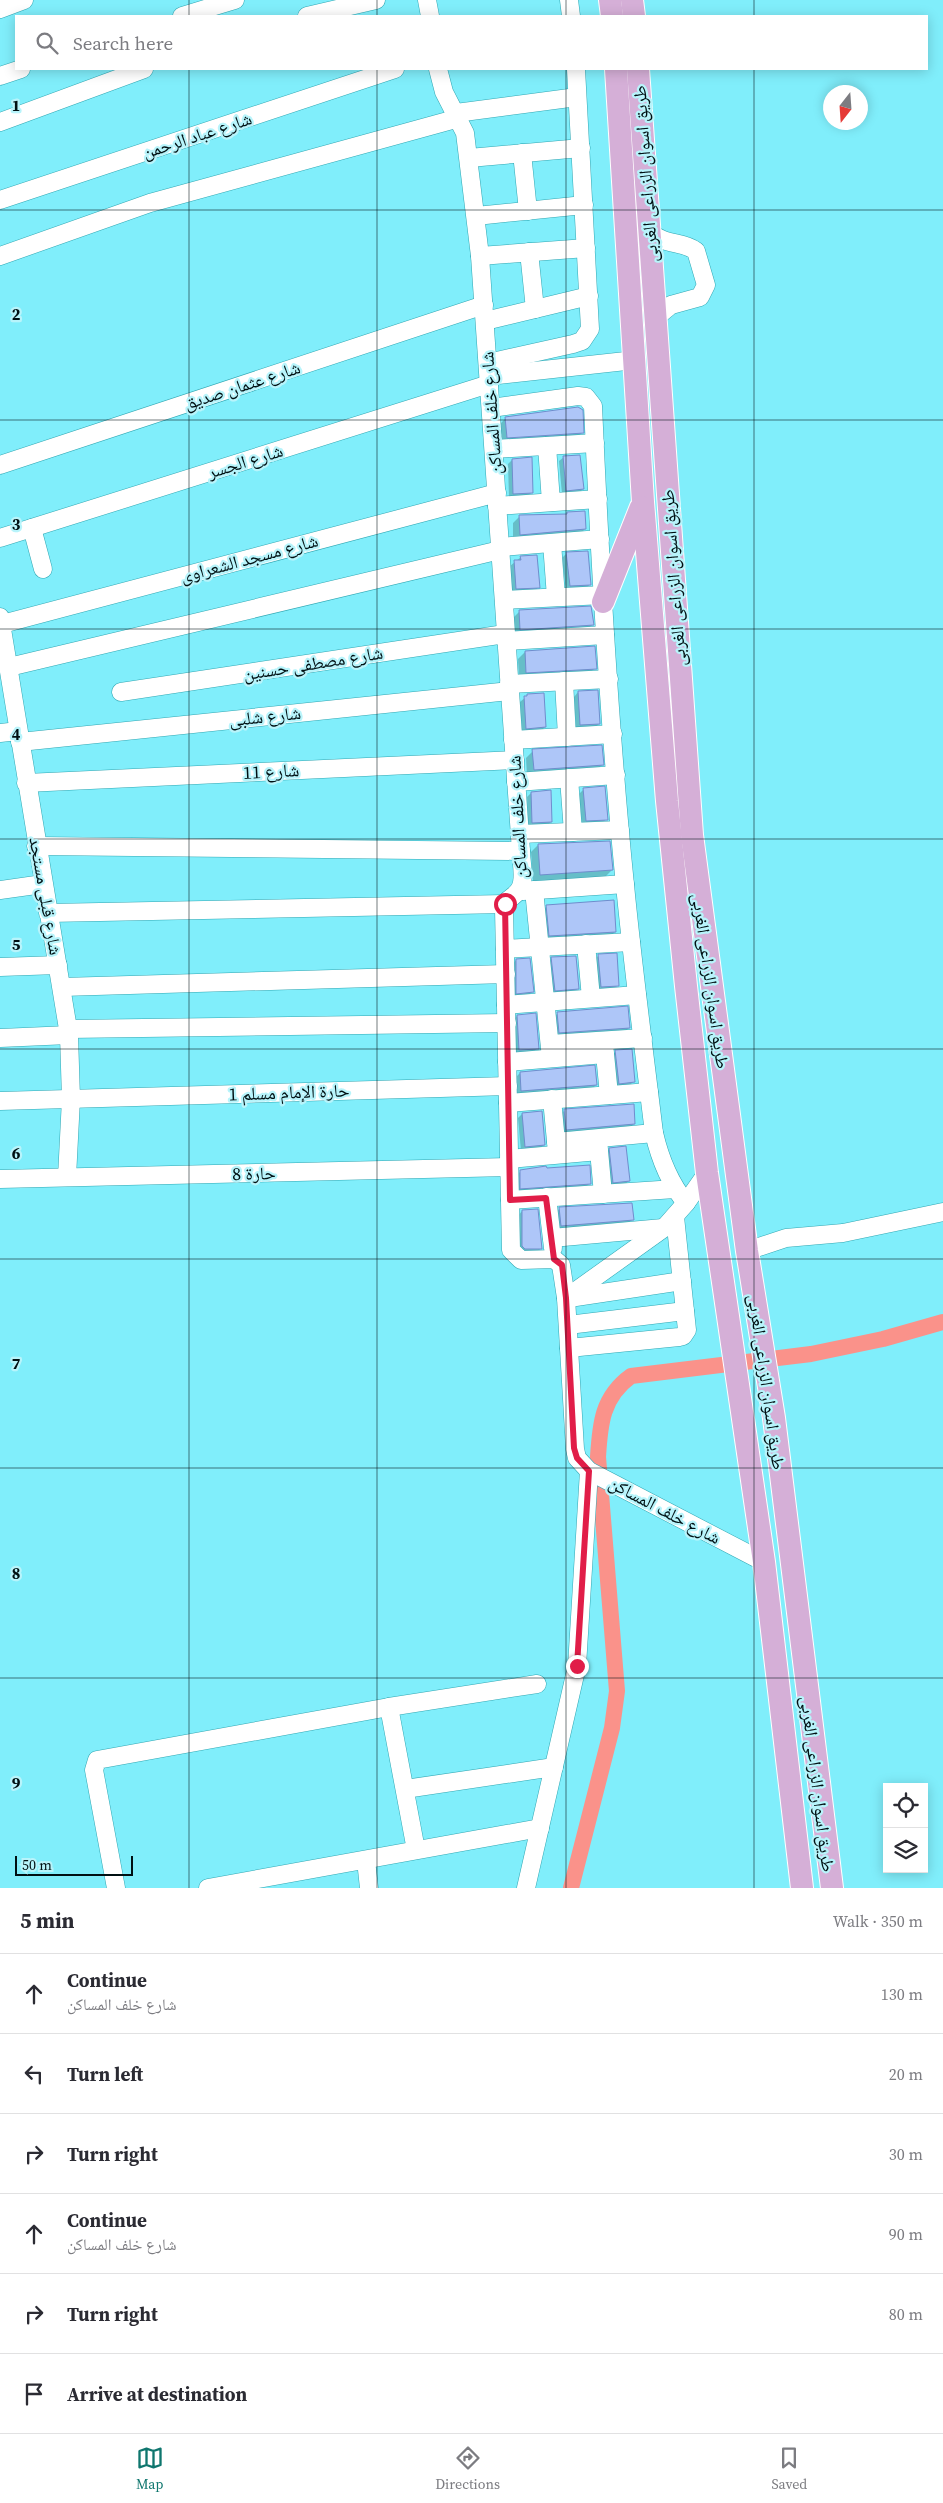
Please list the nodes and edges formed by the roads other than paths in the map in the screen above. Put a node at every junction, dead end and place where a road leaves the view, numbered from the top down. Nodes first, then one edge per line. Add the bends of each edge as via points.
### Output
1 (24, 0) edge
2 (236, 0) edge
3 (376, 0) edge
4 (427, 0) edge
5 (569, 0) edge
6 (632, 0) edge
7 (0, 10) edge
8 (185, 15) edge
9 (311, 15) edge
10 (430, 15) edge
11 (571, 15) edge
12 (634, 15) edge
13 (18, 70) edge
14 (141, 70) edge
15 (392, 70) edge
16 (438, 70) edge
17 (576, 70) edge
18 (616, 70) edge
19 (638, 70) edge
20 (0, 76) edge
21 (577, 97) junction
22 (458, 115) junction
23 (631, 115) junction
24 (0, 122) edge
25 (580, 148) junction
26 (522, 153) junction
27 (469, 158) junction
28 (0, 200) edge
29 (584, 205) junction
30 (528, 211) junction
31 (476, 216) junction
32 (649, 231) junction
33 (586, 248) junction
34 (529, 252) junction
35 (0, 256) edge
36 (480, 256) junction
37 (589, 296) junction
38 (535, 309) junction
39 (484, 313) junction
40 (654, 319) junction
41 (635, 360) junction
42 (488, 374) junction
43 (491, 408) junction
44 (662, 410) junction
45 (638, 411) junction
46 (595, 443) junction
47 (547, 446) junction
48 (494, 449) junction
49 (0, 465) edge
50 (598, 499) junction
51 (497, 500) junction
52 (551, 502) junction
53 (643, 502) junction
54 (32, 528) junction
55 (0, 538) edge
56 (600, 539) junction
57 (552, 543) junction
58 (500, 549) junction
59 (43, 570) dead end
60 (556, 597) junction
61 (603, 598) junction
62 (504, 600) junction
63 (1, 620) edge
64 (605, 635) junction
65 (506, 637) junction
66 (6, 669) edge
67 (609, 679) junction
68 (564, 681) junction
69 (510, 688) junction
70 (121, 692) dead end
71 (0, 733) edge
72 (613, 734) junction
73 (19, 736) junction
74 (566, 737) junction
75 (513, 740) junction
76 (515, 760) junction
77 (616, 774) junction
78 (569, 778) junction
79 (516, 782) junction
80 (26, 783) junction
81 (620, 830) junction
82 (573, 832) junction
83 (520, 843) junction
84 (36, 846) junction
85 (43, 884) junction
86 (625, 884) junction
87 (0, 890) edge
88 (527, 890) junction
89 (505, 904) junction
90 (48, 913) junction
91 (631, 942) junction
92 (586, 944) junction
93 (540, 947) junction
94 (505, 949) junction
95 (58, 964) junction
96 (0, 967) edge
97 (506, 974) junction
98 (62, 987) junction
99 (637, 995) junction
100 (591, 998) junction
101 (545, 1002) junction
102 (506, 1005) junction
103 (507, 1024) junction
104 (69, 1032) junction
105 (0, 1038) edge
106 (642, 1038) junction
107 (604, 1047) junction
108 (550, 1051) junction
109 (508, 1062) junction
110 (650, 1092) junction
111 (508, 1094) junction
112 (609, 1095) junction
113 (71, 1099) junction
114 (552, 1099) junction
115 (0, 1101) edge
116 (654, 1132) junction
117 (599, 1145) junction
118 (557, 1148) junction
119 (509, 1163) junction
120 (707, 1173) junction
121 (67, 1177) junction
122 (0, 1179) edge
123 (675, 1189) junction
124 (603, 1194) junction
125 (546, 1198) junction
126 (510, 1200) junction
127 (686, 1203) junction
128 (943, 1212) edge
129 (669, 1223) junction
130 (552, 1238) junction
131 (748, 1251) junction
132 (554, 1259) junction
133 (682, 1281) junction
134 (566, 1298) junction
135 (685, 1311) junction
136 (568, 1325) junction
137 (569, 1348) junction
138 (592, 1472) junction
139 (764, 1562) junction
140 (537, 1684) dead end
141 (389, 1707) junction
142 (554, 1767) junction
143 (405, 1788) junction
144 (540, 1828) junction
145 (416, 1850) junction
146 (826, 1853) junction
147 (797, 1858) junction
148 (366, 1860) junction
149 (116, 1888) edge
150 (208, 1888) edge
151 (369, 1888) edge
152 (526, 1888) edge
153 (802, 1888) edge
154 (832, 1888) edge

1 - 7 street
2 - 8 street
3 - 9 street
4 - 10 street
5 - 11 street
6 - 12 main road
13 - 20 street
14 - 24 street
15 - 28 street, شارع عباد الرحمن
16 - 22 street, شارع خلف المساكن via 444,92
17 - 21 street
18 - 23 main road, طريق اسوان الزراعى الغربى
19 - 23 main road, طريق اسوان الزراعى الغربى
21 - 22 street
21 - 25 street
22 - 27 street, شارع خلف المساكن
22 - 35 street via 150,203
23 - 32 main road, طريق اسوان الزراعى الغربى
23 - 41 main road, طريق اسوان الزراعى الغربى
25 - 26 street
25 - 29 street
26 - 27 street
26 - 30 street
27 - 31 street, شارع خلف المساكن
29 - 30 street
29 - 33 street
30 - 31 street
31 - 36 street, شارع خلف المساكن
32 - 40 main road, طريق اسوان الزراعى الغربى
32 - 40 street via 661,240 696,251 706,285 700,297 671,305
33 - 34 street
33 - 37 street
34 - 36 street
34 - 38 street
36 - 39 street, شارع خلف المساكن
37 - 38 street, شارع عثمان صديق
37 - 42 street via 590,329 582,340
38 - 39 street, شارع عثمان صديق
39 - 42 street, شارع خلف المساكن
39 - 49 street, شارع عثمان صديق
40 - 44 main road, طريق اسوان الزراعى الغربى
41 - 42 street
41 - 45 main road, طريق اسوان الزراعى الغربى
42 - 43 street, شارع خلف المساكن
42 - 54 street, شارع الجسر
43 - 46 street via 586,397 593,406
43 - 48 street, شارع خلف المساكن
44 - 45 main road
44 - 131 main road, طريق اسوان الزراعى الغربى via 692,835
45 - 53 main road, طريق اسوان الزراعى الغربى
46 - 47 street
46 - 50 street
47 - 48 street
47 - 52 street
48 - 51 street, شارع خلف المساكن
50 - 52 street, شارع مسجد الشعراوى
50 - 56 street
51 - 52 street, شارع مسجد الشعراوى
51 - 58 street, شارع خلف المساكن
51 - 63 street, شارع مسجد الشعراوى
53 - 61 main road
53 - 120 main road, طريق اسوان الزراعى الغربى via 667,801
54 - 55 street, شارع الجسر
54 - 59 street
56 - 57 street
56 - 61 street
57 - 58 street
57 - 60 street
58 - 62 street, شارع خلف المساكن
58 - 66 street
60 - 61 street
60 - 62 street
61 - 64 street
62 - 65 street, شارع خلف المساكن
63 - 66 street, شارع قبلى مستجد
64 - 65 street, شارع مصطفى حسنين
64 - 67 street
65 - 69 street, شارع خلف المساكن
65 - 70 street, شارع مصطفى حسنين
66 - 73 street, شارع قبلى مستجد
67 - 68 street, شارع شلبى
67 - 72 street
68 - 69 street, شارع شلبى
68 - 74 street
69 - 73 street, شارع شلبى
69 - 75 street, شارع خلف المساكن
71 - 73 street, شارع شلبى
72 - 74 street
72 - 77 street
73 - 80 street, شارع قبلى مستجد
74 - 75 street
75 - 76 street, شارع خلف المساكن
76 - 79 street, شارع خلف المساكن
76 - 80 street, شارع 11
77 - 78 street
77 - 81 street
78 - 79 street
78 - 82 street
79 - 83 street, شارع خلف المساكن
80 - 84 street, شارع قبلى مستجد
81 - 82 street
81 - 86 street
82 - 83 street
83 - 84 street
83 - 88 street, شارع خلف المساكن via 522,882
84 - 85 street, شارع قبلى مستجد
85 - 87 street
85 - 90 street, شارع قبلى مستجد
86 - 88 street
86 - 91 street
88 - 89 street, شارع خلف المساكن
88 - 93 street
89 - 90 street
89 - 94 street, شارع خلف المساكن
90 - 95 street, شارع قبلى مستجد
91 - 92 street
91 - 99 street
92 - 93 street
92 - 100 street
93 - 94 street
93 - 101 street
94 - 97 street, شارع خلف المساكن
95 - 96 street
95 - 98 street, شارع قبلى مستجد
97 - 98 street
97 - 102 street, شارع خلف المساكن
98 - 104 street, شارع قبلى مستجد
99 - 100 street
99 - 106 street
100 - 101 street
101 - 102 street
101 - 108 street
102 - 103 street, شارع خلف المساكن
103 - 104 street
103 - 109 street, شارع خلف المساكن
104 - 105 street
104 - 113 street, شارع قبلى مستجد
106 - 107 street
106 - 110 street
107 - 108 street
107 - 112 street
108 - 109 street
109 - 111 street, شارع خلف المساكن
110 - 112 street, حارة الإمام مسلم 1
110 - 116 street
111 - 113 street, حارة الإمام مسلم 1
111 - 114 street, حارة الإمام مسلم 1
111 - 119 street, شارع خلف المساكن
112 - 114 street, حارة الإمام مسلم 1
113 - 115 street, حارة الإمام مسلم 1
113 - 121 street, شارع قبلى مستجد
114 - 118 street
116 - 117 street, حارة 8
116 - 123 street
117 - 118 street, حارة 8
117 - 124 street
118 - 119 street, حارة 8
119 - 121 street, حارة 8
119 - 126 street, شارع خلف المساكن
120 - 127 street
120 - 139 main road, طريق اسوان الزراعى الغربى
121 - 122 street, حارة 8
123 - 124 street
123 - 127 street
124 - 125 street
125 - 126 street
125 - 130 street
126 - 132 street, شارع خلف المساكن via 513,1254 526,1261
127 - 129 street
128 - 131 street via 868,1228 786,1238
129 - 130 street
129 - 133 street
129 - 134 street
130 - 132 street
131 - 146 main road, طريق اسوان الزراعى الغربى via 774,1418
132 - 134 street, شارع خلف المساكن via 562,1265
133 - 134 street
133 - 135 street
134 - 136 street, شارع خلف المساكن
135 - 136 street
135 - 137 street via 687,1330 679,1338
136 - 137 street, شارع خلف المساكن
137 - 138 street, شارع خلف المساكن via 574,1448 577,1458
138 - 139 street, شارع خلف المساكن
138 - 142 street via 577,1666
139 - 147 main road, طريق اسوان الزراعى الغربى
140 - 141 street
141 - 143 street
141 - 149 street via 97,1760 94,1770
142 - 143 street
142 - 144 street
143 - 145 street
144 - 145 street
144 - 152 street
145 - 148 street
146 - 147 main road
146 - 154 main road, طريق اسوان الزراعى الغربى
147 - 153 main road, طريق اسوان الزراعى الغربى
148 - 150 street
148 - 151 street

